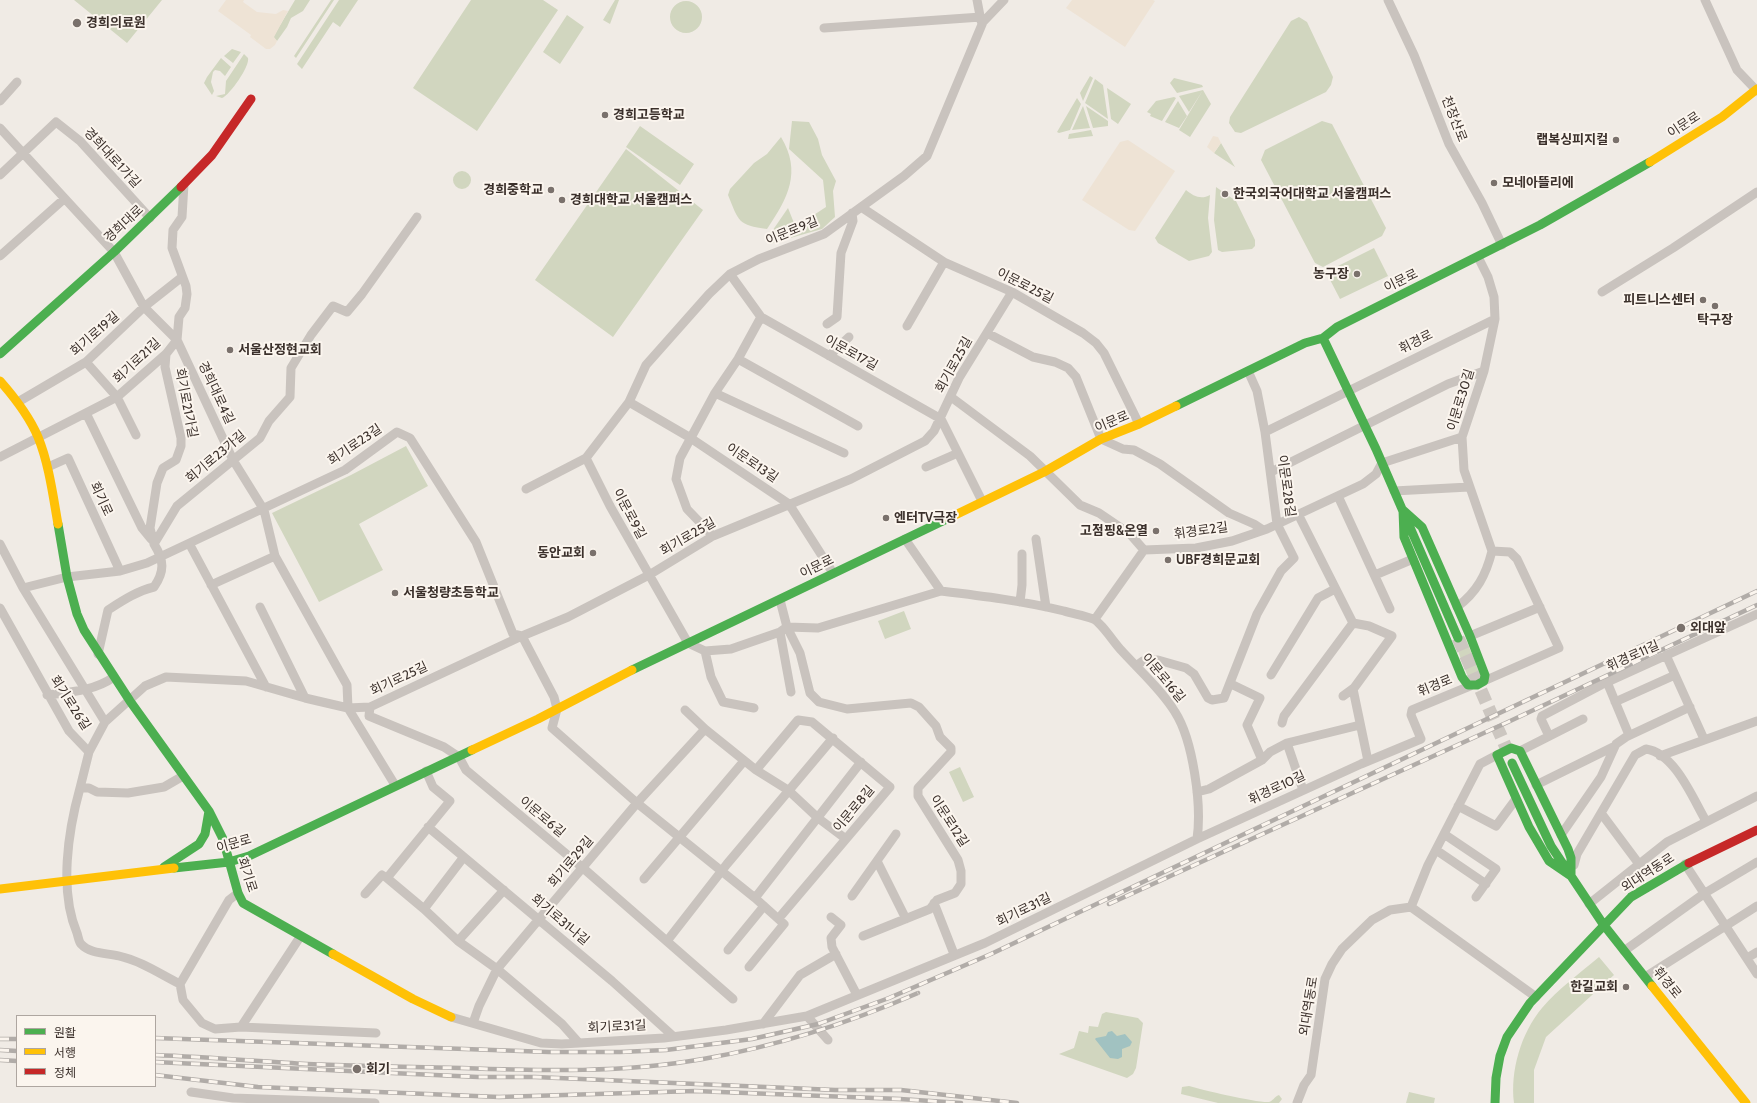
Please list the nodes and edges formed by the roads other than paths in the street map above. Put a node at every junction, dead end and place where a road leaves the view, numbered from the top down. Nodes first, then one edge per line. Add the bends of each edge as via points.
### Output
1 (977, 0) edge
2 (1004, 0) edge
3 (1388, 0) edge
4 (1705, 0) edge
5 (981, 21) junction
6 (824, 28) dead end
7 (17, 82) dead end
8 (1757, 90) edge
9 (251, 99) dead end
10 (0, 101) edge
11 (0, 128) edge
12 (24, 153) junction
13 (0, 175) edge
14 (184, 184) junction
15 (1756, 193) edge
16 (64, 199) junction
17 (861, 207) junction
18 (852, 214) junction
19 (417, 217) dead end
20 (150, 218) junction
21 (1502, 245) junction
22 (114, 252) junction
23 (0, 256) edge
24 (1478, 257) junction
25 (944, 262) junction
26 (730, 274) junction
27 (182, 277) junction
28 (1012, 292) junction
29 (1602, 292) dead end
30 (144, 307) junction
31 (761, 317) junction
32 (1495, 319) junction
33 (827, 324) dead end
34 (907, 326) dead end
35 (987, 333) junction
36 (848, 337) dead end
37 (1323, 338) junction
38 (177, 340) junction
39 (0, 354) edge
40 (166, 354) junction
41 (829, 356) junction
42 (738, 359) junction
43 (86, 362) junction
44 (1248, 371) junction
45 (1484, 371) junction
46 (0, 381) edge
47 (1349, 390) junction
48 (714, 393) junction
49 (117, 397) junction
50 (951, 397) junction
51 (18, 402) junction
52 (629, 402) junction
53 (86, 413) junction
54 (941, 419) junction
55 (1139, 424) junction
56 (858, 426) dead end
57 (1365, 426) junction
58 (1265, 432) junction
59 (136, 435) dead end
60 (38, 437) junction
61 (1462, 437) junction
62 (689, 438) junction
63 (1101, 439) junction
64 (844, 453) dead end
65 (958, 453) junction
66 (0, 457) edge
67 (586, 458) junction
68 (233, 460) junction
69 (1382, 463) junction
70 (48, 467) junction
71 (926, 467) dead end
72 (1044, 472) junction
73 (1271, 472) junction
74 (1469, 487) junction
75 (526, 489) dead end
76 (1394, 491) junction
77 (1338, 496) junction
78 (982, 501) junction
79 (789, 504) junction
80 (264, 510) junction
81 (1403, 510) junction
82 (1298, 514) junction
83 (1277, 524) junction
84 (1263, 530) junction
85 (713, 536) junction
86 (905, 539) junction
87 (1036, 539) dead end
88 (0, 544) edge
89 (154, 544) junction
90 (190, 545) junction
91 (1144, 550) junction
92 (1492, 551) junction
93 (1022, 554) dead end
94 (161, 556) junction
95 (275, 556) junction
96 (1413, 559) junction
97 (120, 571) junction
98 (833, 573) junction
99 (649, 575) junction
100 (1375, 575) junction
101 (67, 577) junction
102 (211, 585) junction
103 (23, 588) junction
104 (1335, 588) junction
105 (941, 591) junction
106 (780, 600) junction
107 (1020, 602) junction
108 (260, 606) dead end
109 (1046, 607) junction
110 (1457, 607) junction
111 (1540, 607) junction
112 (0, 608) edge
113 (1390, 609) dead end
114 (1757, 614) edge
115 (1095, 619) junction
116 (1353, 623) junction
117 (784, 630) junction
118 (522, 636) junction
119 (1470, 636) junction
120 (1458, 638) tunnel mouth
121 (688, 643) junction
122 (706, 651) junction
123 (98, 654) junction
124 (1666, 655) junction
125 (1136, 666) junction
126 (1271, 675) dead end
127 (1675, 675) junction
128 (114, 677) junction
129 (1484, 681) junction
130 (1607, 682) junction
131 (1231, 684) junction
132 (1470, 686) junction
133 (266, 687) junction
134 (1353, 689) junction
135 (84, 691) junction
136 (791, 692) dead end
137 (47, 695) junction
138 (1342, 696) dead end
139 (305, 698) junction
140 (130, 701) junction
141 (1615, 702) junction
142 (370, 707) junction
143 (1690, 707) junction
144 (348, 708) junction
145 (754, 708) dead end
146 (557, 709) junction
147 (685, 710) dead end
148 (1411, 712) joint
149 (1583, 719) dead end
150 (1757, 721) edge
151 (105, 722) junction
152 (1282, 723) dead end
153 (1360, 725) junction
154 (705, 729) junction
155 (1629, 735) junction
156 (1549, 736) junction
157 (833, 738) junction
158 (1704, 740) junction
159 (1287, 744) junction
160 (1613, 747) junction
161 (1520, 751) junction
162 (89, 752) junction
163 (1497, 755) junction
164 (459, 756) junction
165 (1660, 756) junction
166 (1262, 760) junction
167 (744, 761) junction
168 (1368, 761) junction
169 (861, 762) junction
170 (1512, 763) tunnel mouth
171 (756, 770) junction
172 (426, 771) junction
173 (183, 776) junction
174 (395, 785) junction
175 (1536, 785) junction
176 (80, 788) junction
177 (788, 790) junction
178 (1303, 790) junction
179 (1197, 792) junction
180 (1757, 796) edge
181 (1516, 799) junction
182 (637, 803) junction
183 (1458, 806) junction
184 (209, 811) junction
185 (1600, 813) junction
186 (818, 818) junction
187 (1706, 821) junction
188 (428, 827) junction
189 (1757, 830) edge
190 (896, 834) dead end
191 (1444, 834) junction
192 (1561, 835) junction
193 (679, 837) junction
194 (1197, 838) junction
195 (846, 839) junction
196 (1436, 850) junction
197 (463, 858) junction
198 (877, 861) junction
199 (229, 862) junction
200 (1757, 862) edge
201 (1639, 864) junction
202 (1685, 864) junction
203 (163, 868) junction
204 (583, 868) junction
205 (722, 871) junction
206 (1571, 876) junction
207 (387, 878) junction
208 (644, 879) dead end
209 (66, 880) junction
210 (1486, 884) junction
211 (0, 889) edge
212 (504, 890) junction
213 (238, 894) junction
214 (365, 894) dead end
215 (1705, 894) junction
216 (852, 896) dead end
217 (1476, 897) dead end
218 (755, 898) junction
219 (934, 903) junction
220 (1589, 904) junction
221 (764, 906) junction
222 (1757, 906) edge
223 (1411, 907) junction
224 (424, 909) junction
225 (831, 917) dead end
226 (779, 918) junction
227 (906, 919) junction
228 (539, 920) junction
229 (1603, 924) junction
230 (1725, 926) junction
231 (862, 936) dead end
232 (300, 937) junction
233 (458, 941) junction
234 (667, 941) junction
235 (728, 950) dead end
236 (1624, 951) junction
237 (1757, 952) edge
238 (836, 954) junction
239 (954, 954) junction
240 (1747, 958) junction
241 (749, 966) dead end
242 (497, 969) junction
243 (1757, 974) edge
244 (1645, 977) junction
245 (180, 984) junction
246 (857, 995) junction
247 (1536, 996) junction
248 (733, 999) dead end
249 (807, 1016) junction
250 (451, 1017) joint
251 (473, 1022) junction
252 (763, 1024) junction
253 (241, 1027) junction
254 (376, 1032) dead end
255 (673, 1036) junction
256 (828, 1040) dead end
257 (578, 1042) junction
258 (191, 1092) dead end
259 (235, 1100) edge
260 (375, 1103) edge
261 (1297, 1103) edge
262 (1495, 1103) edge
263 (1746, 1103) edge

1 - 5 street
2 - 5 street, 이문로9길
3 - 21 street, 천장산로 via 1414,55 1449,144
4 - 8 street via 1737,70
5 - 6 street
5 - 17 street, 이문로9길 via 927,156
7 - 10 street
8 - 21 main road, 이문로 via 1728,112 1622,180
9 - 14 main road, 경희대로 via 212,156
11 - 12 street, 경희대로4길
12 - 13 street, 경희대로1가길
12 - 16 street, 경희대로4길
12 - 20 street, 경희대로1가길 via 56,122 80,140
14 - 20 main road, 경희대로
14 - 27 street, 회기로21길 via 182,217 173,230 172,248
15 - 29 street
16 - 22 street, 경희대로4길
16 - 23 street
17 - 18 street, 이문로9길
17 - 25 street, 이문로25길
18 - 26 street, 이문로9길 via 824,234 759,259
18 - 33 street via 853,221 841,252 837,317
19 - 68 street, 회기로23가길 via 347,312 333,306 311,335 291,368 290,397 269,421 260,438
20 - 22 main road, 경희대로
21 - 24 main road, 이문로
22 - 30 street, 경희대로4길
22 - 39 main road, 경희대로
24 - 32 street, 이문로30길 via 1494,297
24 - 37 main road, 이문로 via 1337,327
25 - 28 street, 이문로25길
25 - 34 street
26 - 31 street, 이문로17길
26 - 52 street, 이문로9길 via 646,365
27 - 30 street, 회기로19길
27 - 38 street, 회기로21길 via 187,294 185,308 179,317
28 - 35 street, 회기로25길
28 - 55 street, 이문로25길 via 1083,333 1100,347
30 - 38 street, 경희대로4길
30 - 43 street, 회기로19길
31 - 41 street, 이문로17길
31 - 42 street
32 - 45 street, 이문로30길
32 - 47 street, 휘경로
35 - 50 street, 회기로25길
35 - 63 street via 1033,357 1068,368 1076,378
36 - 41 street
37 - 44 main road, 이문로 via 1305,343
37 - 47 main road
38 - 40 street, 회기로21길
38 - 68 street, 경희대로4길
40 - 49 street, 회기로21길
40 - 89 street, 회기로21가길 via 165,367 181,446 176,460 163,468 157,483 150,528
41 - 54 street, 이문로17길
42 - 48 street
42 - 56 street
43 - 49 street, 회기로21길
43 - 51 street, 회기로19길
44 - 55 main road, 이문로
44 - 58 street, 이문로28길 via 1257,388
45 - 57 street via 1448,384
45 - 61 street, 이문로30길
46 - 51 main road, 회기로
47 - 57 main road
47 - 58 street, 휘경로
48 - 62 street
48 - 64 street
49 - 53 street, 회기로21길
49 - 59 street, 회기로21길
50 - 54 street, 회기로25길
50 - 72 street via 1030,456
51 - 60 main road, 회기로
52 - 62 street, 이문로13길
52 - 67 street, 이문로9길
53 - 60 street, 회기로21길
53 - 89 street via 142,528
54 - 65 street
54 - 79 street, 회기로25길 via 931,436 917,445 851,479
55 - 63 main road, 이문로
57 - 69 main road
57 - 73 street
58 - 73 street, 이문로28길
60 - 66 street
60 - 70 main road, 회기로
61 - 69 street
61 - 74 street, 이문로30길 via 1464,470
62 - 79 street, 이문로13길
62 - 85 street via 680,458 676,479 687,509
63 - 72 main road, 이문로
63 - 84 street via 1123,449 1134,450 1164,466 1229,514
65 - 71 street
65 - 78 street
67 - 75 street, 이문로9길
67 - 99 street, 이문로9길
68 - 80 street, 경희대로4길
68 - 89 street, 회기로23가길 via 177,506
69 - 76 main road
69 - 77 street, 휘경로2길 via 1376,474 1366,482
70 - 97 street, 회기로 via 68,458
70 - 101 main road, 회기로
72 - 78 main road, 이문로
72 - 91 street via 1080,505 1099,513 1130,534
73 - 83 street, 이문로28길
74 - 76 street
74 - 92 street, 이문로30길
76 - 81 main road
77 - 82 street, 휘경로2길
77 - 100 street
78 - 86 main road, 이문로
79 - 85 street, 회기로25길
79 - 98 street, 이문로13길
80 - 90 street, 회기로23길 via 210,533
80 - 95 street, 경희대로4길
80 - 118 street, 회기로23길 via 345,470 397,432 410,438 476,542 513,634
81 - 96 main road via 1404,537
81 - 110 main road via 1422,527
81 - 120 main road
82 - 83 street, 휘경로2길
82 - 104 street
83 - 84 street, 휘경로2길
83 - 131 street, 이문로28길 via 1294,558 1281,571 1257,614
84 - 91 street, 휘경로2길 via 1232,541 1196,548
85 - 99 street, 회기로25길
86 - 98 main road, 이문로
86 - 105 street
87 - 109 street
88 - 103 street
89 - 94 street
90 - 94 street, 회기로23길
90 - 102 street
91 - 115 street
92 - 110 street via 1484,578 1471,595
92 - 111 street via 1510,552 1516,556
93 - 107 street
94 - 97 street, 회기로23길
94 - 123 street via 162,576 154,587 108,610
95 - 102 street
95 - 144 street, 경희대로4길 via 347,686
96 - 100 street
96 - 132 main road via 1462,677
97 - 101 street, 회기로23길
98 - 106 main road, 이문로
99 - 118 street, 회기로25길 via 568,617
99 - 121 street, 이문로9길
100 - 113 street
101 - 103 street
101 - 123 main road, 회기로 via 77,614
102 - 133 street
103 - 135 street
104 - 116 street
104 - 126 street via 1318,598
105 - 107 street
105 - 117 street via 818,628
106 - 117 street, 이문로12길
106 - 121 main road, 이문로
107 - 109 street
108 - 139 street
109 - 115 street
110 - 119 main road
111 - 119 street
111 - 129 street via 1559,648
112 - 137 street, 회기로26길
114 - 124 street, 휘경로11길
115 - 125 street, 이문로16길
116 - 134 street via 1369,626 1392,636
116 - 152 street via 1284,716
117 - 122 street via 732,649
117 - 136 street, 이문로12길
117 - 219 street, 이문로12길 via 800,653 810,693 815,699 847,709 911,703 919,707 936,726 940,737 951,748 951,752 918,788 918,796 958,860 961,871 961,884 955,893
118 - 142 street, 회기로25길
118 - 146 street, 회기로23길 via 554,697
119 - 129 main road via 1485,673
121 - 122 street
121 - 146 main road, 이문로
122 - 145 street via 711,677 723,702
123 - 128 main road, 회기로
124 - 127 street
124 - 130 street, 휘경로11길
125 - 131 street, 이문로28길 via 1143,661 1158,660 1186,668 1194,674 1207,697 1212,700 1224,698
125 - 179 street, 이문로16길 via 1166,700 1181,723
127 - 141 street
127 - 143 street
128 - 135 street
128 - 140 main road, 회기로
129 - 132 main road
130 - 141 street
130 - 156 street, 휘경로11길 via 1541,717
131 - 166 street via 1260,698 1247,725
132 - 148 street, 휘경로
133 - 139 street, 회기로25길
133 - 140 street, 회기로25길 via 246,681 166,677 146,686
134 - 138 street
134 - 153 street
135 - 137 street
135 - 151 street
137 - 162 street, 회기로26길 via 69,731
139 - 144 street, 회기로25길
140 - 151 street, 회기로26길
140 - 173 main road, 회기로
141 - 155 street
142 - 144 street, 회기로25길
142 - 164 street via 369,716 444,747
143 - 155 street
143 - 158 street
144 - 174 street
146 - 164 main road, 이문로
146 - 182 street via 552,728
147 - 154 street
148 - 168 street, 휘경로10길 via 1421,739
149 - 156 street
150 - 158 street
151 - 162 street, 회기로26길
153 - 159 street
153 - 168 street
154 - 167 street
154 - 182 street, 회기로29길
155 - 160 street
156 - 161 street
157 - 169 street, 이문로8길
157 - 171 street, 이문로8길 via 812,722 798,720
157 - 177 street
158 - 165 street
159 - 166 street via 1270,752
159 - 178 street
160 - 175 street
160 - 192 street via 1601,777
161 - 163 main road via 1511,748
161 - 175 main road
162 - 176 street
163 - 181 main road
163 - 183 street via 1480,764
164 - 172 main road, 이문로
164 - 204 street, 이문로6길 via 466,770
165 - 185 street via 1646,749 1635,755
165 - 187 street via 1679,773
166 - 179 street via 1209,789
167 - 171 street
167 - 193 street
168 - 178 street, 휘경로10길
169 - 186 street
169 - 195 street, 이문로8길 via 890,787
170 - 206 main road, 휘경로 via 1550,846
171 - 177 street
172 - 174 main road, 이문로
172 - 188 street via 433,787 450,801
173 - 176 street via 164,787 128,793 97,792 89,788
173 - 184 main road, 회기로
174 - 199 main road, 이문로 via 249,856
175 - 192 main road
176 - 209 street via 75,806
177 - 186 street
177 - 205 street
178 - 194 street, 휘경로10길
179 - 194 street, 이문로16길
180 - 187 street
181 - 183 street via 1496,826
181 - 206 main road via 1549,861
182 - 193 street
182 - 204 street, 회기로29길
183 - 191 street
184 - 199 main road, 회기로 via 223,839
184 - 203 main road via 205,834 199,844
185 - 201 street
185 - 206 street via 1577,854
186 - 195 street
186 - 218 street, 이문로8길
187 - 201 street via 1667,842
188 - 197 street, 회기로31나길
188 - 207 street
189 - 202 main road, 외대역동로
190 - 198 street
191 - 196 street
191 - 210 street via 1495,868
192 - 206 main road via 1570,855
193 - 205 street
193 - 208 street
194 - 239 street, 회기로31길 via 1046,914 985,943
195 - 226 street, 이문로8길
196 - 210 street
196 - 223 street
197 - 212 street, 회기로31나길
197 - 224 street
198 - 216 street
198 - 227 street
199 - 203 main road, 이문로
199 - 213 main road, 회기로
200 - 215 street
201 - 220 street
202 - 215 street
202 - 229 main road, 외대역동로 via 1632,896
203 - 209 main road, 이문로
204 - 228 street, 회기로29길
204 - 234 street, 이문로6길
205 - 218 street
205 - 234 street
206 - 220 main road, 휘경로
207 - 214 street via 382,875
207 - 224 street
209 - 211 main road, 이문로
209 - 245 street via 72,922 81,944 92,951 137,961
210 - 217 street
212 - 228 street, 회기로31나길
212 - 233 street
213 - 232 main road, 회기로 via 243,903 251,909
213 - 245 street via 229,900
215 - 230 street
215 - 236 street
218 - 221 street
219 - 227 street, 이문로12길 via 930,910
219 - 239 street
220 - 229 main road, 휘경로
221 - 226 street
221 - 235 street
222 - 230 street
223 - 247 street
223 - 261 street, 외대역동로 via 1390,910 1372,920 1342,949 1332,964 1325,979 1311,1075
224 - 233 street
225 - 238 street via 841,925 831,938
226 - 241 street, 이문로8길 via 784,924
227 - 231 street, 이문로12길
228 - 242 street, 회기로29길
228 - 255 street, 회기로31나길
229 - 236 main road, 휘경로
229 - 247 main road, 외대역동로 via 1579,953
230 - 240 street
230 - 244 street
232 - 250 main road, 회기로 via 427,1007
232 - 253 street
233 - 242 street
234 - 248 street, 이문로6길
236 - 244 main road, 휘경로
237 - 240 street
238 - 246 street
238 - 252 street via 800,975
239 - 246 street, 회기로31길
240 - 243 street
242 - 251 street, 회기로29길
242 - 257 street via 562,1024
244 - 263 main road, 휘경로
245 - 253 street via 183,1000 202,1022 215,1030
246 - 249 street, 회기로31길
247 - 262 main road, 외대역동로 via 1524,1009 1502,1047 1496,1074
249 - 252 street, 회기로31길
249 - 256 street
250 - 251 street, 회기로
251 - 257 street, 회기로31길 via 541,1043
252 - 255 street, 회기로31길
253 - 254 street
255 - 257 street, 회기로31길
258 - 259 street
259 - 260 street

